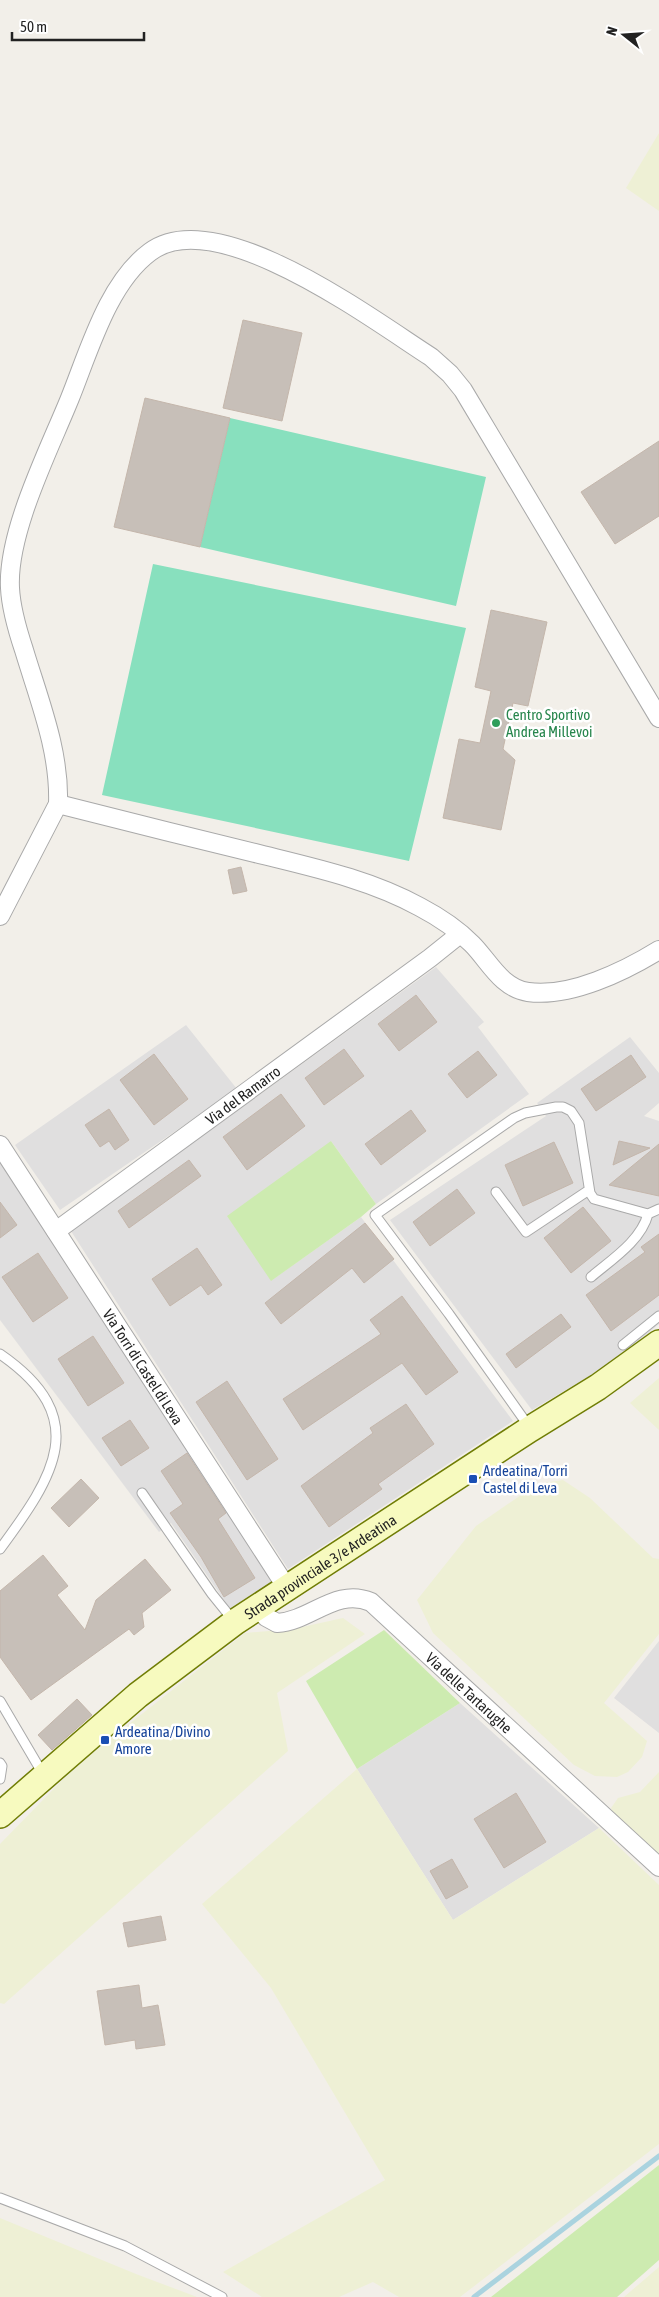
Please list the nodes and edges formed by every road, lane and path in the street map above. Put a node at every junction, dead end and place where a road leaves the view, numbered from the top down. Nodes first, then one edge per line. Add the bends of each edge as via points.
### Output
1 (659, 718) edge
2 (58, 804) junction
3 (0, 916) edge
4 (460, 934) junction
5 (659, 950) edge
6 (0, 1145) edge
7 (590, 1190) junction
8 (496, 1192) dead end
9 (659, 1209) edge
10 (648, 1214) junction
11 (56, 1231) junction
12 (591, 1276) dead end
13 (659, 1316) edge
14 (659, 1343) edge
15 (623, 1346) dead end
16 (0, 1354) edge
17 (530, 1429) junction
18 (142, 1493) dead end
19 (0, 1549) edge
20 (287, 1588) junction
21 (258, 1606) junction
22 (235, 1622) junction
23 (0, 1701) edge
24 (0, 1762) edge
25 (45, 1777) junction
26 (0, 1779) edge
27 (0, 1815) edge
28 (659, 1867) edge
29 (0, 2198) edge
30 (222, 2297) edge

1 - 2 street via 463,390 450,374 431,357 287,269 220,242 185,238 152,250 130,271 114,295 14,545 9,573 12,607 51,739 58,769
2 - 3 street
2 - 4 street via 342,875 421,907
4 - 5 street via 506,982 528,992 544,993 591,982
4 - 11 street, Via del Ramarro
6 - 11 street, Via Torri di Castel di Leva
7 - 8 lane via 526,1232
7 - 10 lane via 594,1199 601,1202
7 - 17 lane via 579,1123 567,1108 556,1107 514,1118 375,1216 452,1312
9 - 10 lane
10 - 12 lane via 632,1241
11 - 20 street, Via Torri di Castel di Leva
13 - 15 lane
14 - 17 main road, Strada provinciale 3/e Ardeatina via 598,1387
16 - 19 lane via 22,1372 48,1402 57,1426 57,1438 45,1482
17 - 20 main road, Strada provinciale 3/e Ardeatina
18 - 22 lane
20 - 21 main road, Strada provinciale 3/e Ardeatina
21 - 22 main road, Strada provinciale 3/e Ardeatina
21 - 28 street, Via delle Tartarughe via 266,1618 277,1623 339,1600 358,1598 371,1602
22 - 25 main road, Strada provinciale 3/e Ardeatina via 138,1696
23 - 25 lane
24 - 26 lane
25 - 27 main road, Strada provinciale 3/e Ardeatina
29 - 30 lane via 125,2246

